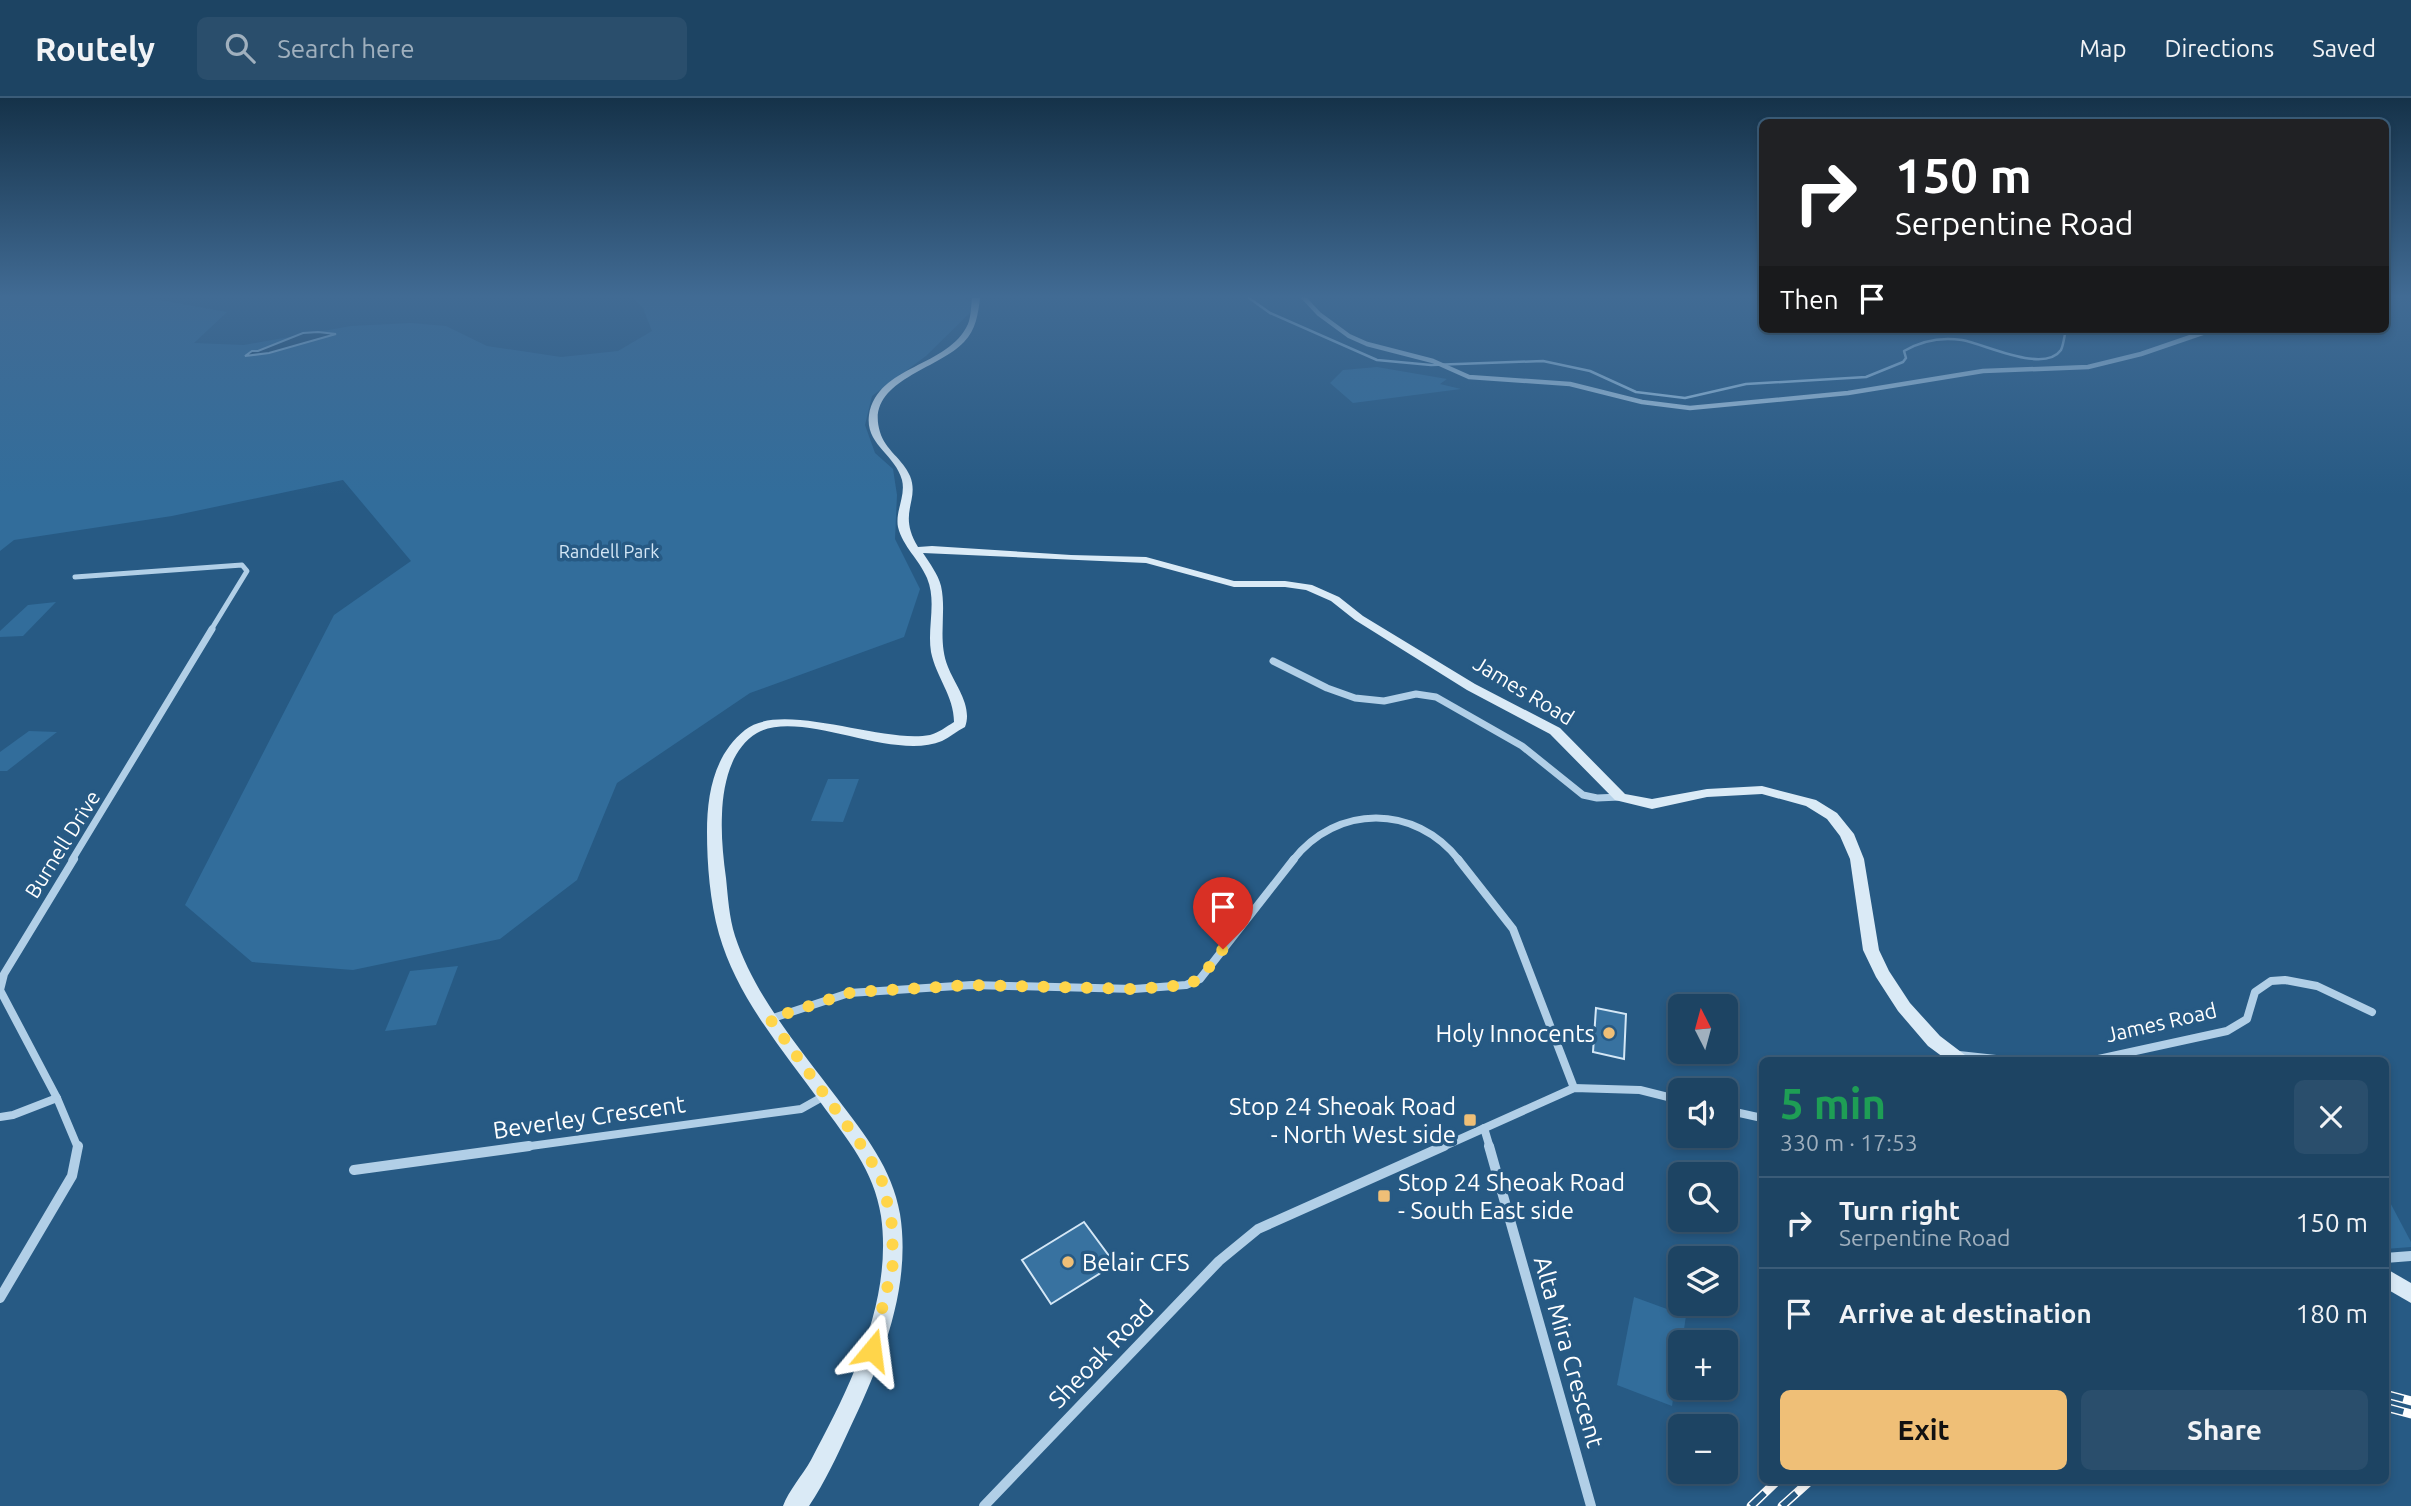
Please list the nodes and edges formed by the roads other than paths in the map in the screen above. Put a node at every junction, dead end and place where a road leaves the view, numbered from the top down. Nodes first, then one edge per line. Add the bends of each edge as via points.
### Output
1 (928, 364) edge
2 (1438, 364) edge
3 (2101, 364) edge
4 (915, 551) junction
5 (75, 577) dead end
6 (1273, 661) dead end
7 (1620, 797) junction
8 (2372, 1012) dead end
9 (770, 1019) junction
10 (1955, 1057) edge
11 (2108, 1057) edge
12 (1574, 1088) junction
13 (826, 1096) junction
14 (1668, 1097) edge
15 (57, 1098) junction
16 (1738, 1113) edge
17 (0, 1117) edge
18 (1759, 1117) edge
19 (1483, 1128) junction
20 (354, 1170) dead end
21 (2411, 1256) edge
22 (2389, 1258) edge
23 (2389, 1280) edge
24 (2411, 1294) edge
25 (0, 1298) edge
26 (794, 1506) edge
27 (984, 1506) edge
28 (1591, 1506) edge

1 - 4 main road via 890,386 874,411 876,439 906,476 902,522
2 - 3 street via 1491,380 1570,384 1664,406 1707,407 1848,393 1971,372
4 - 7 main road, James Road via 1146,560 1234,584 1308,587 1335,599 1471,687 1555,731
4 - 9 main road via 935,585 938,659 961,708 960,724 937,738 904,741 803,723 767,726 733,748 719,777 714,844 727,933 750,991
5 - 15 street, Burnell Drive via 234,565 247,571 4,974 0,990
6 - 7 street via 1308,680 1365,699 1385,702 1432,695 1510,738 1581,794
7 - 10 main road via 1652,804 1762,789 1811,803 1832,816 1847,834 1857,859 1868,937 1882,973 1904,1007
8 - 11 street, James Road via 2327,988 2273,982 2255,994 2246,1023
9 - 12 street via 849,993 972,985 1134,989 1186,985 1200,979 1315,837 1364,818 1392,818 1448,846 1513,929
9 - 13 main road
12 - 14 street, Sheoak Road via 1640,1090
12 - 19 street, Sheoak Road
13 - 20 street, Beverley Crescent via 801,1109
13 - 26 main road via 883,1183 892,1225 893,1264 865,1376 809,1489
15 - 17 street
15 - 25 street, Burnell Drive via 78,1147 72,1176
16 - 18 street
19 - 27 street, Sheoak Road via 1258,1229 1219,1261
19 - 28 street, Alta Mira Crescent
21 - 22 street
23 - 24 main road

